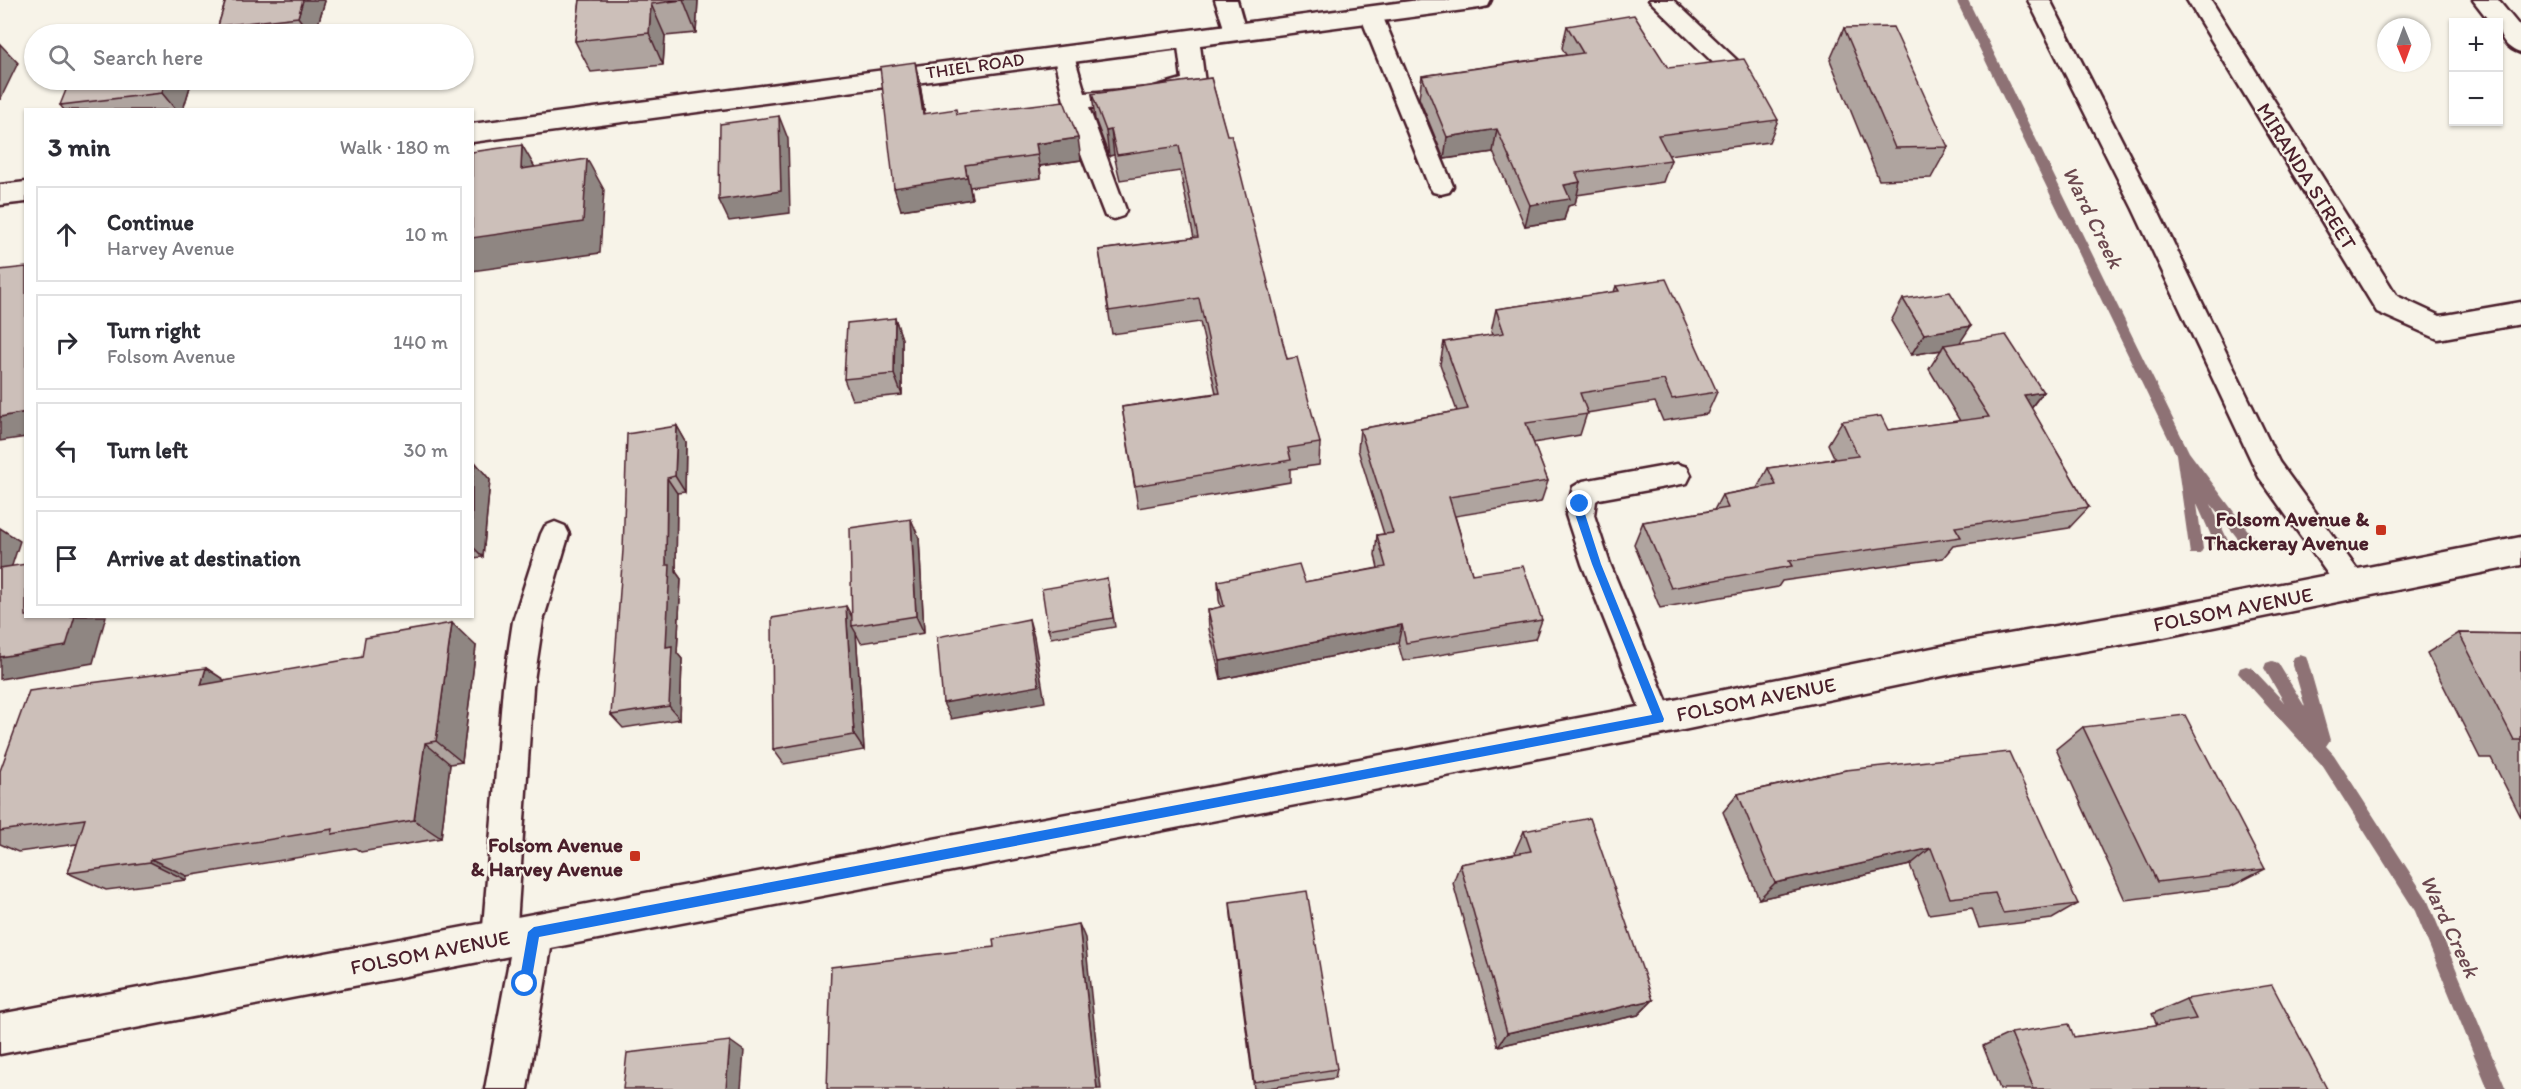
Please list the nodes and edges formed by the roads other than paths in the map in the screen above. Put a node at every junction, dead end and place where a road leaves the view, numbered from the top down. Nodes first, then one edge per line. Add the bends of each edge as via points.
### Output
1 (1226, 0) edge
2 (1479, 0) edge
3 (1660, 0) edge
4 (2039, 0) edge
5 (2199, 0) edge
6 (2485, 0) edge
7 (1371, 15) junction
8 (1235, 32) junction
9 (1188, 38) junction
10 (2521, 45) edge
11 (1064, 54) junction
12 (1734, 70) edge
13 (1075, 101) junction
14 (474, 133) edge
15 (1442, 186) dead end
16 (24, 192) edge
17 (0, 195) edge
18 (1114, 210) dead end
19 (2521, 313) edge
20 (1677, 475) dead end
21 (555, 534) dead end
22 (2521, 551) edge
23 (2352, 585) junction
24 (1659, 719) junction
25 (517, 936) junction
26 (0, 1034) edge
27 (506, 1089) edge

1 - 8 lane
2 - 7 street, THIEL ROAD
3 - 12 lane
4 - 23 lane via 2145,209 2269,469
5 - 19 street, MIRANDA STREET via 2387,304 2438,328
6 - 10 street
7 - 8 street, THIEL ROAD
7 - 15 lane
8 - 9 street, THIEL ROAD
9 - 11 street, THIEL ROAD
9 - 13 lane via 1194,83 1174,92 1131,99
11 - 13 lane
11 - 14 street, THIEL ROAD
13 - 18 lane
16 - 17 street
20 - 24 lane via 1593,489 1583,495 1580,504 1596,564
21 - 25 lane via 528,621 518,687
22 - 23 street, FOLSOM AVENUE
23 - 24 street, FOLSOM AVENUE via 1962,657
24 - 25 street, FOLSOM AVENUE
25 - 26 street, FOLSOM AVENUE
25 - 27 street

